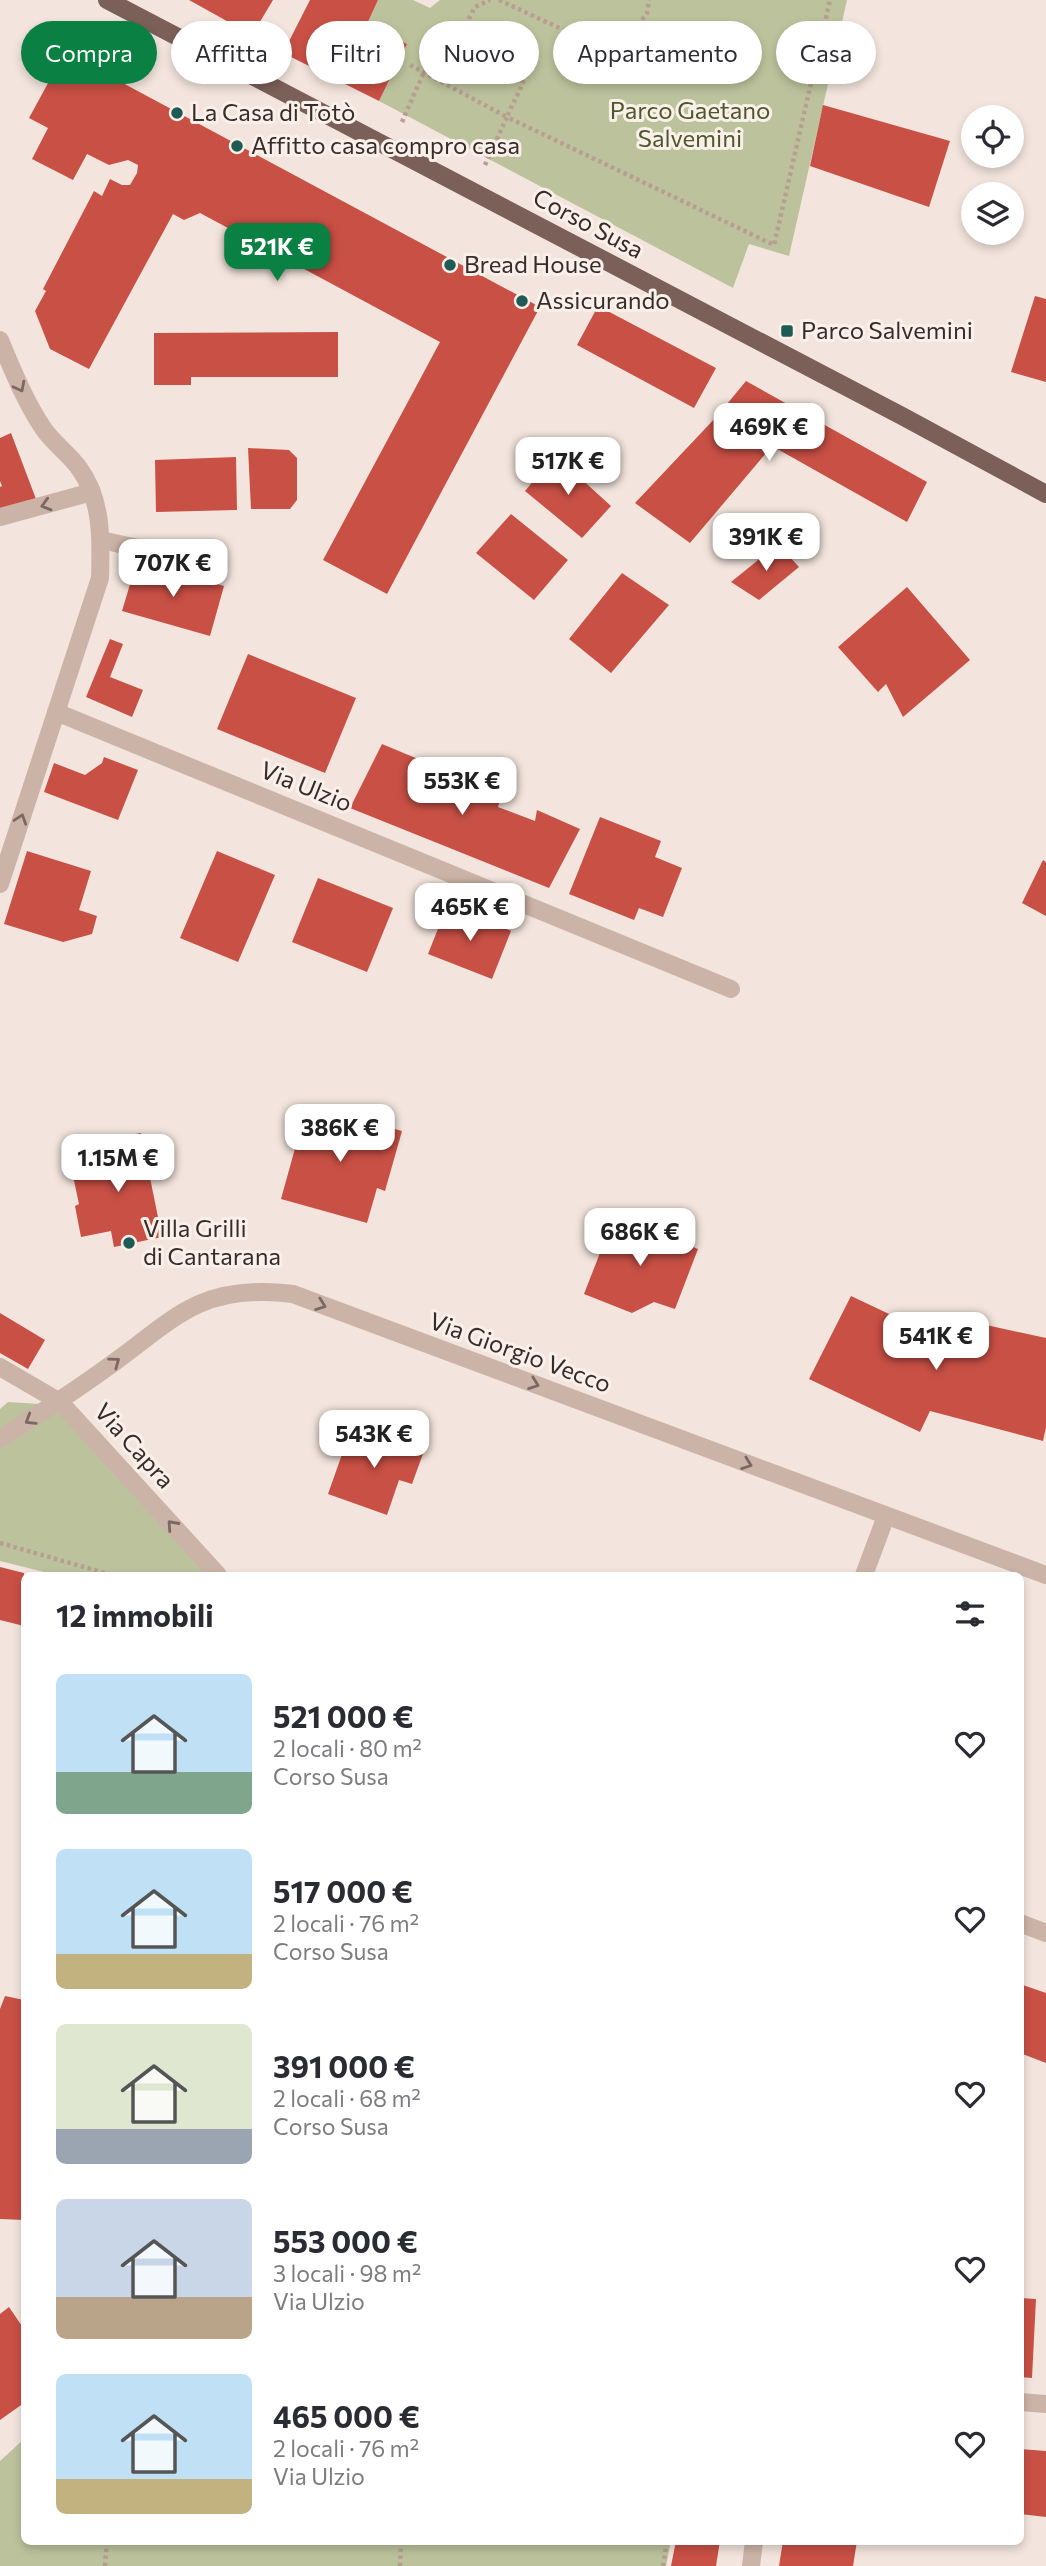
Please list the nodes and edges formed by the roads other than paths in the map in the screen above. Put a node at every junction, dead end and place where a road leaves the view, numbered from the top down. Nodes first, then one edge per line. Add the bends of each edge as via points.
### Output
1 (107, 0) edge
2 (0, 341) edge
3 (92, 492) junction
4 (1046, 494) edge
5 (0, 517) edge
6 (101, 540) junction
7 (202, 562) dead end
8 (56, 712) junction
9 (0, 884) edge
10 (731, 989) dead end
11 (0, 1367) edge
12 (60, 1402) junction
13 (0, 1439) edge
14 (886, 1516) junction
15 (215, 1572) edge
16 (865, 1572) edge
17 (1046, 1575) edge
18 (1024, 1925) edge
19 (1046, 1933) edge
20 (1024, 2402) edge
21 (1046, 2404) edge
22 (754, 2545) edge
23 (751, 2566) edge

1 - 4 main road, Corso Susa
2 -> 3 street via 44,431 81,470
3 -> 5 street
3 - 6 street
6 - 7 street
6 - 8 street via 100,579
9 -> 8 street
8 - 10 street, Via Ulzio
11 - 12 street, Via Capra
12 -> 13 street, Via Giorgio Vecco
12 -> 14 street, Via Giorgio Vecco via 182,1313 221,1297 267,1290 293,1294
15 -> 12 street, Via Capra
14 - 16 street
14 - 17 street, Via Giorgio Vecco
18 - 19 street
20 - 21 street
22 - 23 street

